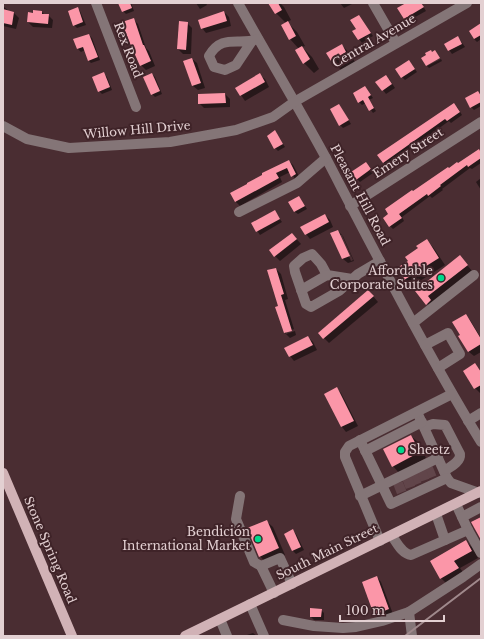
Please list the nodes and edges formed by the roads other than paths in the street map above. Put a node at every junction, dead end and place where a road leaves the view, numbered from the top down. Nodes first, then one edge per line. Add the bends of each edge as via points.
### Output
1 (96, 3) edge
2 (238, 3) edge
3 (373, 3) edge
4 (467, 3) edge
5 (396, 43) junction
6 (294, 102) junction
7 (136, 107) dead end
8 (481, 122) edge
9 (3, 126) edge
10 (326, 158) junction
11 (350, 206) junction
12 (239, 212) dead end
13 (380, 261) junction
14 (327, 275) junction
15 (474, 275) dead end
16 (352, 279) junction
17 (301, 290) junction
18 (413, 323) junction
19 (425, 345) junction
20 (438, 368) junction
21 (452, 394) junction
22 (417, 412) junction
23 (481, 413) edge
24 (468, 421) junction
25 (423, 424) junction
26 (360, 440) junction
27 (481, 442) edge
28 (365, 451) junction
29 (438, 458) junction
30 (3, 473) edge
31 (446, 474) junction
32 (381, 485) junction
33 (480, 492) edge
34 (240, 496) dead end
35 (360, 496) junction
36 (456, 504) junction
37 (481, 507) edge
38 (436, 514) junction
39 (462, 517) junction
40 (468, 530) junction
41 (392, 536) junction
42 (445, 540) junction
43 (380, 542) junction
44 (481, 553) edge
45 (481, 564) edge
46 (261, 566) junction
47 (292, 584) junction
48 (274, 593) junction
49 (250, 604) junction
50 (409, 612) junction
51 (220, 619) junction
52 (283, 620) dead end
53 (72, 636) edge
54 (185, 636) edge
55 (227, 636) edge
56 (264, 636) edge
57 (412, 636) edge

1 - 7 street, Rex Road
2 - 6 street, Pleasant Hill Road via 255,40
3 - 5 street
4 - 5 street, Central Avenue
5 - 6 street, Central Avenue
6 - 9 street, Willow Hill Drive via 273,117 236,130 170,142 68,148 27,139
6 - 10 street, Pleasant Hill Road
8 - 11 street, Emery Street
10 - 11 street, Pleasant Hill Road
10 - 12 street via 297,183
11 - 13 street, Pleasant Hill Road
13 - 16 street
13 - 18 street, Pleasant Hill Road
14 - 16 street
14 - 17 street
14 - 17 street via 312,254 303,258 294,266
15 - 18 street
16 - 17 street via 339,291 311,307 306,304
18 - 19 street, Pleasant Hill Road
19 - 20 street, Pleasant Hill Road
19 - 20 street via 448,333 460,354
20 - 21 street, Pleasant Hill Road
21 - 22 street
21 - 24 street, Pleasant Hill Road
22 - 25 street
22 - 26 street
23 - 24 street
24 - 27 street, Pleasant Hill Road
25 - 28 street
25 - 29 street
25 - 31 street via 445,425 460,454 458,461
26 - 28 street
26 - 35 street via 348,446 345,455
28 - 32 street
29 - 31 street
29 - 32 street via 412,473
30 - 53 main road, Stone Spring Road
31 - 32 street via 391,504
31 - 33 street via 451,483
32 - 35 street
33 - 36 main road, South Main Street
34 - 46 street via 236,519 254,562
35 - 43 street
36 - 38 main road, South Main Street
36 - 39 street
37 - 39 street
38 - 41 main road, South Main Street
38 - 42 street
39 - 40 street
40 - 42 street
40 - 44 street
41 - 42 street via 407,555
41 - 43 main road, South Main Street
43 - 47 main road, South Main Street
45 - 50 street
46 - 47 street via 280,558
46 - 48 street
47 - 48 main road, South Main Street
48 - 49 main road, South Main Street
49 - 51 main road, South Main Street
49 - 56 street
50 - 52 street via 343,628
50 - 57 street
51 - 54 main road, South Main Street
51 - 55 street

